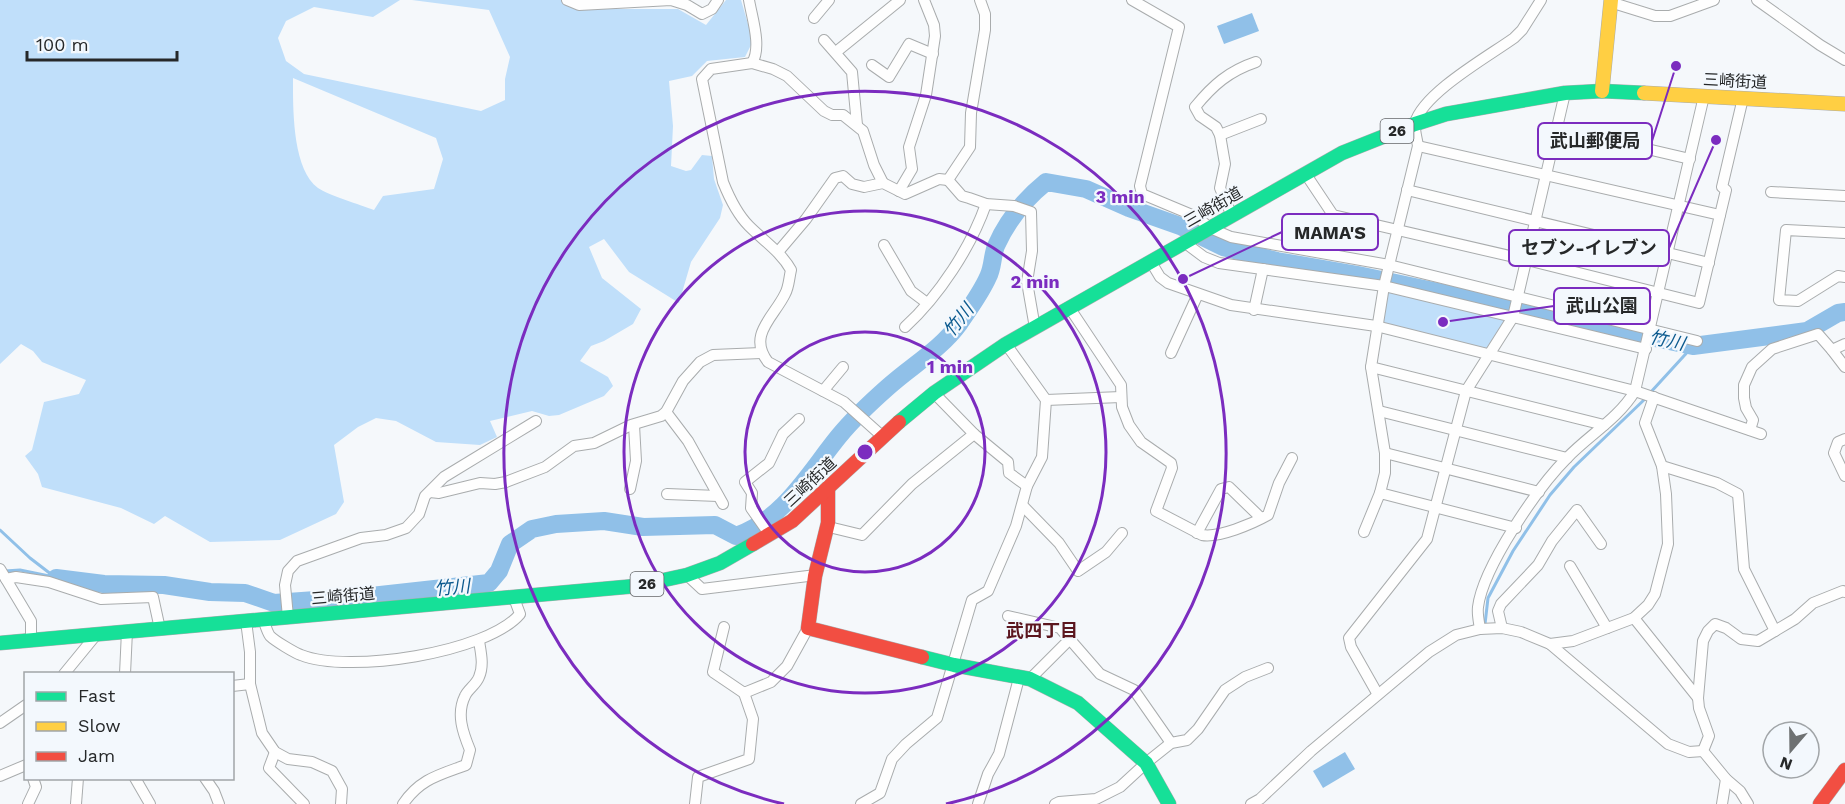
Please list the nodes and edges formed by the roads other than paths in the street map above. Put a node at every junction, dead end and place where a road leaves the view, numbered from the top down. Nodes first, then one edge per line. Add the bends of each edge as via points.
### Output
1 (567, 0) edge
2 (718, 0) edge
3 (750, 0) edge
4 (829, 0) edge
5 (924, 0) edge
6 (980, 0) edge
7 (1132, 0) edge
8 (1541, 0) edge
9 (1714, 0) edge
10 (1757, 0) edge
11 (896, 1) edge
12 (1610, 1) edge
13 (814, 18) dead end
14 (824, 40) dead end
15 (836, 52) junction
16 (933, 54) junction
17 (1845, 60) edge
18 (1256, 62) dead end
19 (752, 63) junction
20 (872, 64) dead end
21 (1602, 91) junction
22 (1565, 93) junction
23 (1704, 96) junction
24 (1743, 98) junction
25 (1845, 104) edge
26 (1261, 120) dead end
27 (1414, 124) junction
28 (857, 125) junction
29 (1557, 128) junction
30 (1220, 135) junction
31 (1418, 146) junction
32 (1690, 159) junction
33 (1305, 172) junction
34 (1546, 175) junction
35 (948, 180) junction
36 (883, 183) junction
37 (1407, 190) junction
38 (899, 191) junction
39 (1771, 192) dead end
40 (1845, 196) edge
41 (986, 204) junction
42 (1679, 206) junction
43 (1720, 215) junction
44 (1232, 216) junction
45 (1536, 222) junction
46 (1210, 228) junction
47 (1398, 230) junction
48 (1845, 233) edge
49 (1187, 241) junction
50 (884, 245) dead end
51 (778, 252) junction
52 (1668, 254) junction
53 (1527, 260) junction
54 (1151, 262) junction
55 (1709, 263) junction
56 (1389, 265) junction
57 (1263, 269) junction
58 (1845, 277) edge
59 (1384, 286) junction
60 (1198, 294) junction
61 (1659, 294) junction
62 (1519, 296) junction
63 (927, 303) junction
64 (1069, 307) junction
65 (1254, 310) junction
66 (1513, 318) junction
67 (1376, 326) junction
68 (905, 327) dead end
69 (1035, 328) junction
70 (1651, 330) junction
71 (1697, 341) dead end
72 (1006, 344) junction
73 (1845, 344) edge
74 (1646, 349) junction
75 (1832, 350) junction
76 (761, 352) junction
77 (1171, 353) dead end
78 (1490, 355) junction
79 (1845, 367) edge
80 (843, 368) dead end
81 (1371, 368) junction
82 (823, 391) junction
83 (1466, 391) junction
84 (1635, 391) junction
85 (934, 393) junction
86 (1121, 397) junction
87 (1654, 398) junction
88 (1046, 400) junction
89 (1379, 411) junction
90 (666, 412) junction
91 (799, 419) dead end
92 (536, 422) dead end
93 (634, 425) junction
94 (1604, 426) junction
95 (1455, 430) junction
96 (1750, 430) junction
97 (974, 434) junction
98 (1761, 434) dead end
99 (882, 436) junction
100 (1845, 439) edge
101 (1385, 453) junction
102 (1567, 458) junction
103 (1293, 459) dead end
104 (1662, 466) junction
105 (1446, 468) junction
106 (1845, 476) edge
107 (1027, 486) junction
108 (828, 488) junction
109 (630, 489) dead end
110 (430, 492) junction
111 (1539, 492) junction
112 (1380, 493) junction
113 (667, 494) dead end
114 (1023, 506) junction
115 (1436, 506) junction
116 (1261, 518) junction
117 (829, 527) junction
118 (1515, 528) junction
119 (1364, 532) dead end
120 (1122, 533) dead end
121 (1197, 533) junction
122 (770, 535) junction
123 (1601, 544) dead end
124 (1570, 566) dead end
125 (3, 574) edge
126 (816, 574) junction
127 (687, 575) junction
128 (1845, 592) edge
129 (514, 598) junction
130 (1008, 616) dead end
131 (288, 617) junction
132 (1634, 618) junction
133 (263, 619) junction
134 (246, 621) junction
135 (724, 627) dead end
136 (808, 628) junction
137 (1502, 628) junction
138 (1607, 628) junction
139 (160, 629) junction
140 (1480, 629) junction
141 (127, 631) junction
142 (1775, 631) junction
143 (96, 635) junction
144 (31, 639) junction
145 (1070, 639) junction
146 (479, 641) junction
147 (0, 643) edge
148 (1550, 644) junction
149 (954, 666) junction
150 (1268, 668) dead end
151 (66, 672) edge
152 (125, 672) edge
153 (1024, 679) junction
154 (250, 684) junction
155 (234, 686) edge
156 (744, 693) junction
157 (1377, 693) junction
158 (1698, 698) junction
159 (24, 706) edge
160 (0, 723) edge
161 (1171, 743) junction
162 (1702, 750) junction
163 (275, 752) junction
164 (1146, 763) junction
165 (24, 766) edge
166 (1845, 770) edge
167 (0, 776) edge
168 (1726, 779) junction
169 (34, 780) edge
170 (78, 780) edge
171 (136, 780) edge
172 (206, 780) edge
173 (1845, 780) edge
174 (408, 803) edge
175 (28, 804) edge
176 (76, 804) edge
177 (150, 804) edge
178 (219, 804) edge
179 (304, 804) edge
180 (342, 804) edge
181 (695, 804) edge
182 (861, 804) edge
183 (978, 804) edge
184 (1055, 804) edge
185 (1169, 804) edge
186 (1251, 804) edge
187 (1722, 804) edge
188 (1748, 804) edge
189 (1820, 804) edge
190 (1828, 804) edge

1 - 2 street via 579,5 671,0 702,14
3 - 19 street via 756,38
4 - 13 street
5 - 16 street via 934,24
6 - 35 street via 985,30 971,113 970,147
7 - 46 street via 1179,27 1140,186 1142,194 1197,217
8 - 27 street via 1514,38 1436,93 1424,104
9 - 12 street via 1670,16 1656,16
10 - 17 street
11 - 15 street
12 - 21 main road
14 - 15 street
15 - 28 street via 854,77
16 - 20 street via 909,44 889,77
16 - 38 street via 926,95 909,147 912,169
18 - 30 street via 1238,68 1210,88 1195,107
19 - 28 street via 787,76 824,111 843,115
19 - 51 street via 711,69 702,79 728,196 747,224
21 - 22 main road, 三崎街道 / 26
21 - 23 main road, 三崎街道 / 26
22 - 27 main road, 三崎街道 / 26 via 1446,114
22 - 29 street
23 - 24 main road, 三崎街道 / 26
23 - 32 street
24 - 25 main road, 三崎街道 / 26
24 - 43 street via 1722,187 1726,190
26 - 30 street
27 - 31 street
27 - 33 main road, 三崎街道 / 26
28 - 36 street via 863,131
29 - 32 street
29 - 34 street
30 - 44 street via 1225,164 1220,188
31 - 34 street
31 - 37 street
32 - 42 street
33 - 44 main road, 三崎街道 / 26
33 - 47 street via 1333,215
34 - 42 street
34 - 45 street
35 - 38 street via 939,179 905,194
35 - 41 street via 962,196
36 - 38 street
36 - 51 street via 864,187 843,176 835,178
37 - 45 street
37 - 47 street
39 - 40 street
41 - 63 street via 977,230
41 - 69 street via 1031,212 1032,251 1027,282
42 - 43 street
42 - 52 street
43 - 55 street
44 - 46 main road, 三崎街道 / 26
45 - 52 street
45 - 53 street
46 - 49 main road, 三崎街道 / 26
46 - 56 street via 1231,237
47 - 53 street
47 - 56 street
48 - 58 street via 1786,230 1779,300 1798,301 1838,276
49 - 54 main road, 三崎街道 / 26
49 - 57 street via 1204,257 1219,263
50 - 63 street via 911,291
51 - 76 street via 791,270 786,292 763,328
52 - 55 street
52 - 61 street
53 - 61 street
53 - 62 street
54 - 60 street via 1168,283
54 - 64 main road, 三崎街道 / 26
55 - 61 street via 1699,303
56 - 59 street
56 - 62 street
57 - 59 street
57 - 65 street
59 - 66 street
59 - 67 street
60 - 65 street
60 - 77 street
61 - 70 street
62 - 66 street
62 - 70 street
63 - 68 street
64 - 69 main road, 三崎街道 / 26
64 - 86 street via 1120,385
65 - 67 street
66 - 74 street
66 - 78 street
67 - 78 street
67 - 81 street
69 - 72 main road, 三崎街道 / 26
70 - 71 street
70 - 74 street
72 - 85 main road, 三崎街道 / 26
72 - 88 street
73 - 75 street
74 - 84 street
75 - 79 street
75 - 96 street via 1818,334 1772,349 1752,367 1744,385 1746,408 1753,420
76 - 82 street via 768,362
76 - 90 street via 713,355 700,362 683,381
78 - 83 street
78 - 84 street
80 - 82 street
81 - 83 street
81 - 89 street
82 - 99 street via 844,402
83 - 94 street
83 - 95 street
84 - 87 street
84 - 94 street
85 - 97 street
85 - 99 main road, 三崎街道 / 26
86 - 88 street
86 - 121 street via 1129,426 1141,442 1171,463 1156,511
87 - 96 street
87 - 104 street via 1645,423
88 - 107 street via 1042,457
89 - 95 street
89 - 101 street
90 - 93 street
90 - 113 street via 688,441 720,500
91 - 122 street via 783,434 769,464 745,482 752,493 751,508
92 - 110 street via 444,477
93 - 109 street via 636,461
93 - 110 street via 594,443 574,446 545,466 506,482
94 - 102 street
95 - 102 street
95 - 105 street
96 - 98 street
97 - 107 street via 1008,462 1009,473
97 - 117 street via 912,484 862,535
99 - 108 main road, 三崎街道 / 26
100 - 106 street via 1838,442 1834,453
101 - 105 street
101 - 112 street
102 - 111 street
103 - 116 street via 1279,483 1268,515
104 - 132 street via 1668,544 1655,594
104 - 142 street via 1717,483 1738,494 1744,568
105 - 111 street
105 - 115 street
107 - 114 street
108 - 117 main road
108 - 122 main road, 三崎街道 / 26
110 - 131 street via 419,514 406,528 361,538 297,561 288,571 285,585
111 - 118 street
112 - 115 street
112 - 119 street
114 - 120 street via 1059,543 1078,571 1106,552
114 - 149 street via 988,591 972,600
115 - 118 street
115 - 157 street via 1427,539 1349,638
116 - 121 street via 1210,537
116 - 121 street via 1229,486 1221,489
117 - 126 main road
118 - 140 street via 1492,564 1480,597
122 - 127 main road, 三崎街道 / 26 via 720,563
123 - 137 street via 1576,510 1538,565 1501,604 1498,611
124 - 138 street
125 - 139 street via 49,582 101,599 153,597
125 - 144 street via 31,621
126 - 127 street via 702,589
126 - 136 main road
127 - 129 main road, 三崎街道 / 26 via 636,586
128 - 142 street via 1813,603
129 - 131 main road, 三崎街道 / 26
129 - 146 street via 520,614
130 - 145 street via 1060,628
131 - 133 main road, 三崎街道 / 26
132 - 138 street
132 - 158 street
133 - 134 main road, 三崎街道 / 26
133 - 146 street via 270,635 301,655 328,662 431,655
134 - 139 main road, 三崎街道 / 26
134 - 154 street
135 - 156 street via 713,672
136 - 149 main road
136 - 156 street via 788,666 771,682
137 - 140 street
137 - 148 street
138 - 148 street via 1573,641
139 - 141 main road, 三崎街道 / 26
140 - 157 street via 1456,635
141 - 143 main road, 三崎街道 / 26
141 - 152 street
142 - 158 street via 1758,641 1741,639 1715,624 1703,641
143 - 144 main road, 三崎街道 / 26
143 - 151 street
144 - 147 main road, 三崎街道 / 26
145 - 153 street
145 - 161 street via 1100,674 1134,690
146 - 174 street via 483,661 480,677 462,705 462,729 470,750 466,765 426,780 412,791
148 - 162 street via 1668,744 1689,752
149 - 153 main road
149 - 182 street via 937,718 892,759 880,793
150 - 161 street via 1225,690 1187,740
153 - 164 main road via 1078,703
153 - 183 street
154 - 155 street
154 - 163 street via 262,733
156 - 181 street via 753,719 748,759 698,777
157 - 186 street
158 - 162 street via 1709,736
159 - 160 street
161 - 164 street
162 - 168 street
163 - 179 street via 269,768
163 - 180 street via 332,771 342,789
164 - 184 street via 1120,787 1096,799
164 - 185 main road
165 - 167 street
166 - 189 main road
168 - 187 street
168 - 188 street
169 - 175 street via 36,787
170 - 176 street
171 - 177 street
172 - 178 street
173 - 190 main road

